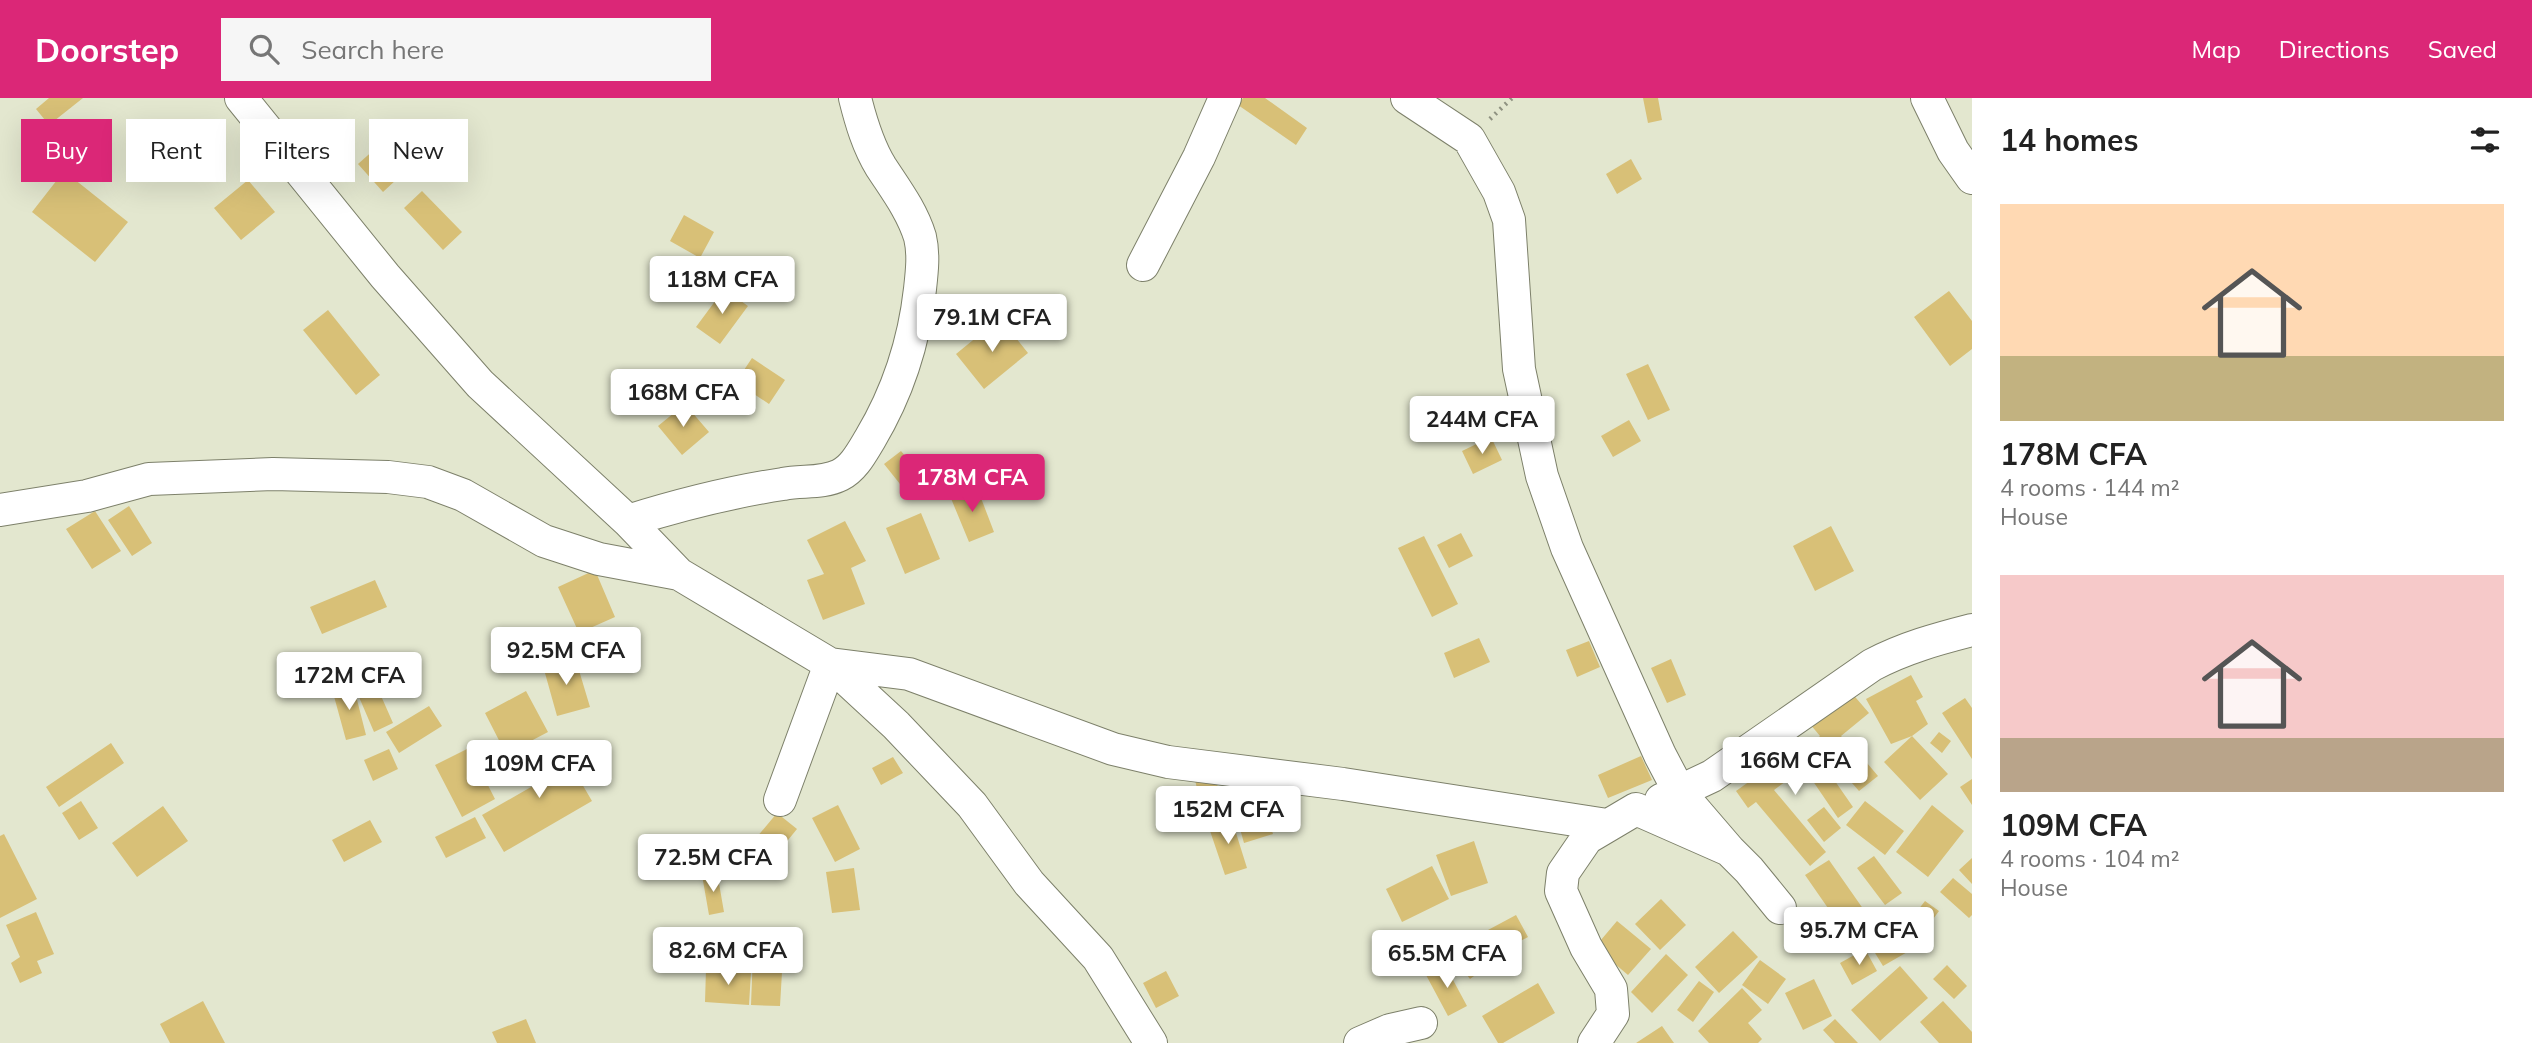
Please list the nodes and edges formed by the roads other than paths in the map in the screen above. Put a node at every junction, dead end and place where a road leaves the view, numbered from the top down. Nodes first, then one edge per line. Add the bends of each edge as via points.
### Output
1 (242, 98) edge
2 (855, 98) edge
3 (1225, 98) edge
4 (1407, 98) edge
5 (1927, 98) edge
6 (1972, 178) edge
7 (1143, 265) dead end
8 (0, 510) edge
9 (628, 521) junction
10 (679, 574) junction
11 (1972, 631) edge
12 (831, 664) junction
13 (1681, 793) junction
14 (780, 800) dead end
15 (1636, 809) junction
16 (1607, 825) junction
17 (1729, 850) junction
18 (1780, 908) dead end
19 (1421, 1023) dead end
20 (1151, 1043) edge
21 (1360, 1043) edge
22 (1594, 1043) edge

1 - 9 street via 435,335 480,384
2 - 9 street via 871,148 908,209 923,253 910,349 878,426 859,458 843,474 828,480 720,495
3 - 7 street
4 - 13 street via 1469,139 1500,192 1509,220 1519,369 1542,476 1567,548 1614,656
5 - 6 street
8 - 10 street via 87,496 149,479 273,474 388,477 428,482 463,495 544,541 599,559
9 - 10 street
10 - 12 street
11 - 13 street via 1927,641 1872,665
12 - 14 street
12 - 16 street via 909,674 1113,749 1168,762
12 - 20 street via 972,805 1029,883 1098,958
13 - 15 street
13 - 17 street
15 - 16 street
15 - 17 street
16 - 22 street via 1587,838 1571,860 1563,873 1561,891 1611,989 1613,1014
17 - 18 street
19 - 21 street

